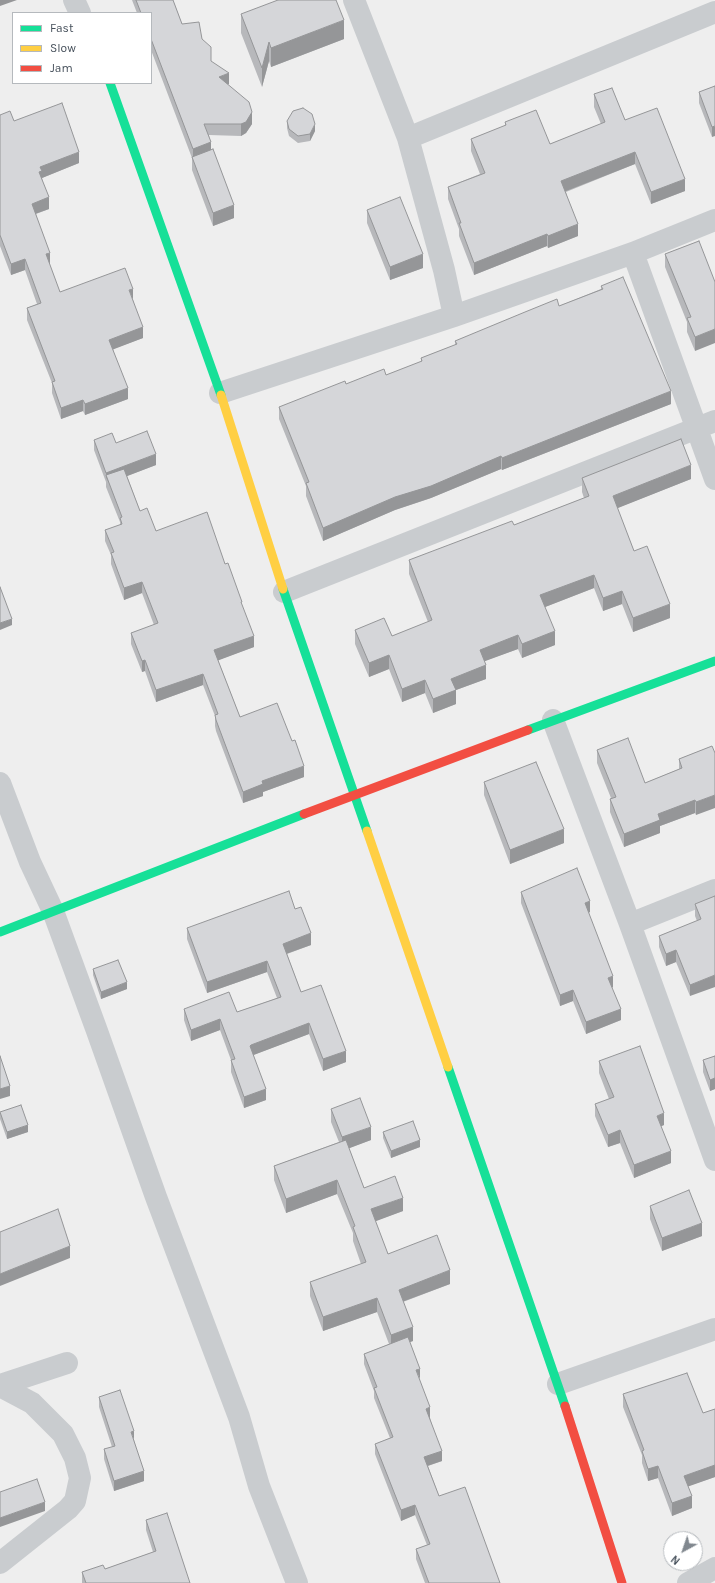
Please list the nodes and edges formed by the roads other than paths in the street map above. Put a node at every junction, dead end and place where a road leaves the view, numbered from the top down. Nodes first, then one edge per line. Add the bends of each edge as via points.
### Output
1 (74, 0) edge
2 (354, 0) edge
3 (80, 12) edge
4 (715, 12) edge
5 (110, 84) edge
6 (408, 138) junction
7 (715, 220) edge
8 (633, 254) junction
9 (454, 316) junction
10 (220, 393) junction
11 (706, 425) edge
12 (715, 479) edge
13 (284, 592) junction
14 (715, 661) edge
15 (553, 720) junction
16 (0, 783) edge
17 (356, 794) junction
18 (715, 890) edge
19 (53, 911) junction
20 (630, 924) junction
21 (0, 932) edge
22 (715, 1160) edge
23 (715, 1329) edge
24 (67, 1363) dead end
25 (558, 1384) junction
26 (0, 1386) edge
27 (0, 1564) edge
28 (715, 1568) edge
29 (297, 1583) edge
30 (622, 1583) edge
31 (688, 1583) edge

1 - 3 street
2 - 6 street
4 - 6 street
5 - 10 street
6 - 9 street
7 - 8 street
8 - 9 street
8 - 11 street
9 - 10 street
10 - 13 street
11 - 12 street
11 - 13 street
13 - 17 street
14 - 15 street
15 - 17 street
15 - 20 street
16 - 19 street via 30,862
17 - 19 street
17 - 25 street
18 - 20 street
19 - 21 street
19 - 29 street via 239,1417 259,1486
20 - 22 street
23 - 25 street
24 - 26 street
25 - 30 street
26 - 27 street via 32,1403 63,1434 75,1458 80,1478 75,1501 68,1510
28 - 31 street

